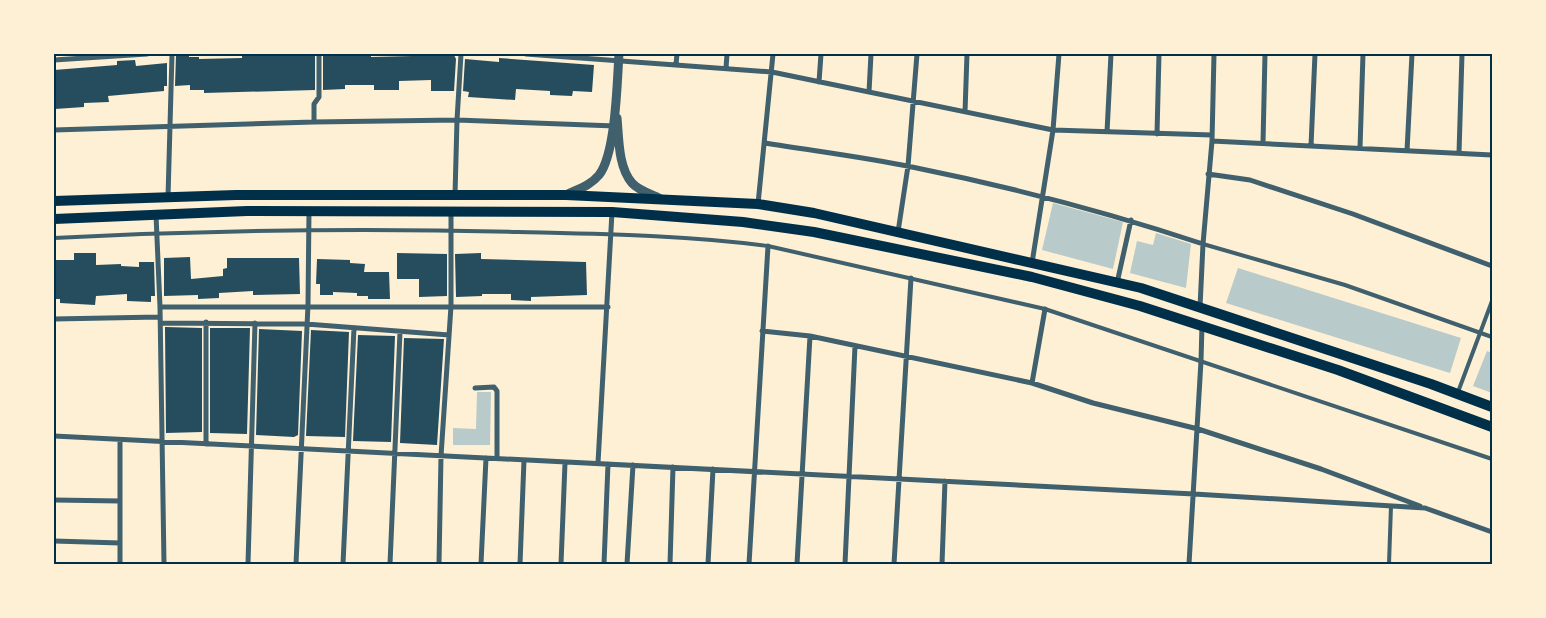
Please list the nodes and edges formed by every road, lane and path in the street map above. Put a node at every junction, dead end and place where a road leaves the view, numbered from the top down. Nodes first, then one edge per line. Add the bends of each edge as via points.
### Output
1 (147, 54) edge
2 (172, 54) edge
3 (319, 54) edge
4 (461, 54) edge
5 (526, 54) edge
6 (677, 54) edge
7 (727, 54) edge
8 (773, 54) edge
9 (821, 54) edge
10 (871, 54) edge
11 (917, 54) edge
12 (967, 54) edge
13 (1059, 54) edge
14 (1111, 54) edge
15 (1159, 54) edge
16 (1214, 54) edge
17 (1265, 54) edge
18 (1315, 54) edge
19 (1363, 54) edge
20 (1412, 54) edge
21 (1462, 54) edge
22 (618, 56) edge
23 (54, 60) edge
24 (676, 64) junction
25 (726, 68) junction
26 (772, 72) junction
27 (819, 82) junction
28 (869, 92) junction
29 (914, 101) junction
30 (965, 112) junction
31 (457, 120) junction
32 (314, 122) junction
33 (170, 126) junction
34 (615, 126) junction
35 (54, 130) edge
36 (1053, 130) junction
37 (1107, 132) junction
38 (1157, 134) junction
39 (1212, 138) junction
40 (765, 143) junction
41 (1263, 143) junction
42 (1311, 146) junction
43 (1360, 148) junction
44 (1407, 151) junction
45 (1459, 153) junction
46 (1492, 155) edge
47 (908, 166) junction
48 (1208, 174) junction
49 (436, 195) junction
50 (455, 195) junction
51 (566, 195) junction
52 (1044, 196) junction
53 (168, 197) junction
54 (659, 198) junction
55 (54, 201) edge
56 (758, 204) junction
57 (309, 211) junction
58 (436, 211) junction
59 (451, 211) junction
60 (612, 212) junction
61 (156, 214) junction
62 (54, 219) edge
63 (1131, 220) junction
64 (310, 229) junction
65 (450, 230) junction
66 (898, 232) junction
67 (156, 233) junction
68 (610, 234) junction
69 (54, 238) edge
70 (1203, 244) junction
71 (768, 246) junction
72 (1032, 263) junction
73 (1492, 266) edge
74 (911, 278) junction
75 (1117, 283) junction
76 (1492, 301) edge
77 (308, 305) junction
78 (451, 306) junction
79 (160, 307) junction
80 (608, 307) junction
81 (1200, 308) junction
82 (1044, 309) junction
83 (54, 319) edge
84 (159, 320) junction
85 (206, 322) junction
86 (255, 323) junction
87 (306, 324) junction
88 (1202, 325) junction
89 (354, 328) junction
90 (762, 331) junction
91 (400, 332) junction
92 (1482, 333) junction
93 (448, 335) junction
94 (810, 336) junction
95 (1492, 337) edge
96 (855, 346) junction
97 (1345, 356) junction
98 (907, 357) junction
99 (1202, 361) junction
100 (1338, 370) junction
101 (1032, 383) junction
102 (474, 388) dead end
103 (1458, 394) junction
104 (1492, 407) edge
105 (1492, 427) edge
106 (1198, 429) junction
107 (54, 436) edge
108 (120, 440) junction
109 (161, 442) junction
110 (206, 444) junction
111 (250, 446) junction
112 (300, 448) junction
113 (348, 451) junction
114 (396, 454) junction
115 (441, 456) junction
116 (486, 458) junction
117 (497, 458) junction
118 (1492, 459) edge
119 (524, 460) junction
120 (564, 463) junction
121 (598, 463) junction
122 (608, 464) junction
123 (632, 465) junction
124 (673, 467) junction
125 (713, 469) junction
126 (755, 472) junction
127 (801, 475) junction
128 (849, 476) junction
129 (899, 479) junction
130 (945, 481) junction
131 (1194, 494) junction
132 (54, 500) edge
133 (120, 501) junction
134 (1391, 506) junction
135 (1425, 508) junction
136 (1492, 532) edge
137 (54, 542) edge
138 (120, 543) junction
139 (120, 564) edge
140 (164, 564) edge
141 (248, 564) edge
142 (296, 564) edge
143 (343, 564) edge
144 (390, 564) edge
145 (439, 564) edge
146 (481, 564) edge
147 (520, 564) edge
148 (561, 564) edge
149 (604, 564) edge
150 (627, 564) edge
151 (670, 564) edge
152 (708, 564) edge
153 (749, 564) edge
154 (797, 564) edge
155 (845, 564) edge
156 (894, 564) edge
157 (942, 564) edge
158 (1188, 564) edge
159 (1389, 564) edge

1 - 23 street
2 - 33 street
3 - 32 street via 319,97 314,104
4 - 31 street
5 - 22 street
6 - 24 street
7 - 25 street
8 - 26 street
9 - 27 street
10 - 28 street
11 - 29 street
12 - 30 street
13 - 36 street
14 - 37 street
15 - 38 street
16 - 39 street
17 - 41 street
18 - 42 street
19 - 43 street
20 - 44 street
21 - 45 street
22 - 24 street
22 - 34 street
24 - 25 street
25 - 26 street
26 - 27 street
26 - 40 street
27 - 28 street
28 - 29 street
29 - 30 street
29 - 47 street
30 - 36 street
31 - 32 street
31 - 34 street
31 - 50 street
32 - 33 street
33 - 35 street
33 - 53 street
34 - 51 street via 600,174 590,184
34 - 54 street via 626,174 632,184
36 - 37 street
36 - 52 street
37 - 38 street
38 - 39 street
39 - 41 street
39 - 48 street
40 - 47 street
40 - 56 street
41 - 42 street
42 - 43 street
43 - 44 street
44 - 45 street
45 - 46 street
47 - 52 street
47 - 66 street
48 - 70 street
48 - 73 street via 1250,180
49 - 50 main road
49 - 53 main road
49 - 58 main road
50 - 51 main road
51 - 54 main road
52 - 63 street
52 - 72 street
53 - 55 main road
54 - 56 main road
56 - 66 main road
57 - 58 main road
57 - 61 main road
57 - 64 street
58 - 59 main road
59 - 60 main road
59 - 65 street
60 - 68 street
60 - 88 main road via 743,222 814,232 1032,277
61 - 62 main road
61 - 67 street
63 - 70 street
63 - 75 street
64 - 65 lane
64 - 67 lane
64 - 77 street
65 - 68 lane
65 - 78 street
66 - 72 main road
67 - 69 lane
67 - 79 street
68 - 71 lane via 727,240
68 - 80 street
70 - 81 street
70 - 92 lane via 1345,285
71 - 74 lane
71 - 90 street
72 - 75 main road
74 - 82 lane
74 - 98 street
75 - 81 main road
76 - 92 lane
77 - 78 street
77 - 79 street
77 - 87 street
78 - 80 street
78 - 93 street
79 - 84 street
80 - 121 street
81 - 97 main road
82 - 99 lane
82 - 101 street
83 - 84 street
84 - 85 street
84 - 109 street
85 - 86 street
85 - 110 street
86 - 87 street
86 - 111 street
87 - 89 street
87 - 112 street
88 - 99 street
88 - 100 main road
89 - 91 street
89 - 113 street
90 - 94 street
90 - 126 street
91 - 93 street
91 - 114 street
92 - 95 lane
92 - 103 lane
93 - 115 street
94 - 96 street
94 - 127 street
96 - 98 street
96 - 128 street
97 - 100 main road
97 - 103 main road
98 - 101 street
98 - 129 street
99 - 106 street
99 - 118 lane
100 - 105 main road
101 - 106 street via 1093,403
102 - 117 street via 494,387 497,391
103 - 104 main road
106 - 131 street
106 - 135 street
107 - 108 street
108 - 109 street
108 - 133 street
109 - 110 street
109 - 140 street
110 - 111 street
111 - 112 street
111 - 141 street
112 - 113 street
112 - 142 street
113 - 114 street
113 - 143 street
114 - 115 street
114 - 144 street
115 - 116 street
115 - 145 street
116 - 117 street
116 - 146 street
117 - 119 street
119 - 120 street
119 - 147 street
120 - 121 street
120 - 148 street
121 - 122 street
122 - 123 street
122 - 149 street
123 - 124 street
123 - 150 street
124 - 125 street
124 - 151 street
125 - 126 street
125 - 152 street
126 - 127 street
126 - 153 street
127 - 128 street
127 - 154 street
128 - 129 street
128 - 155 street
129 - 130 street
129 - 156 street
130 - 131 street
130 - 157 street
131 - 134 street
131 - 158 street
132 - 133 street
133 - 138 street
134 - 135 street
134 - 159 lane
135 - 136 street
137 - 138 street
138 - 139 street

